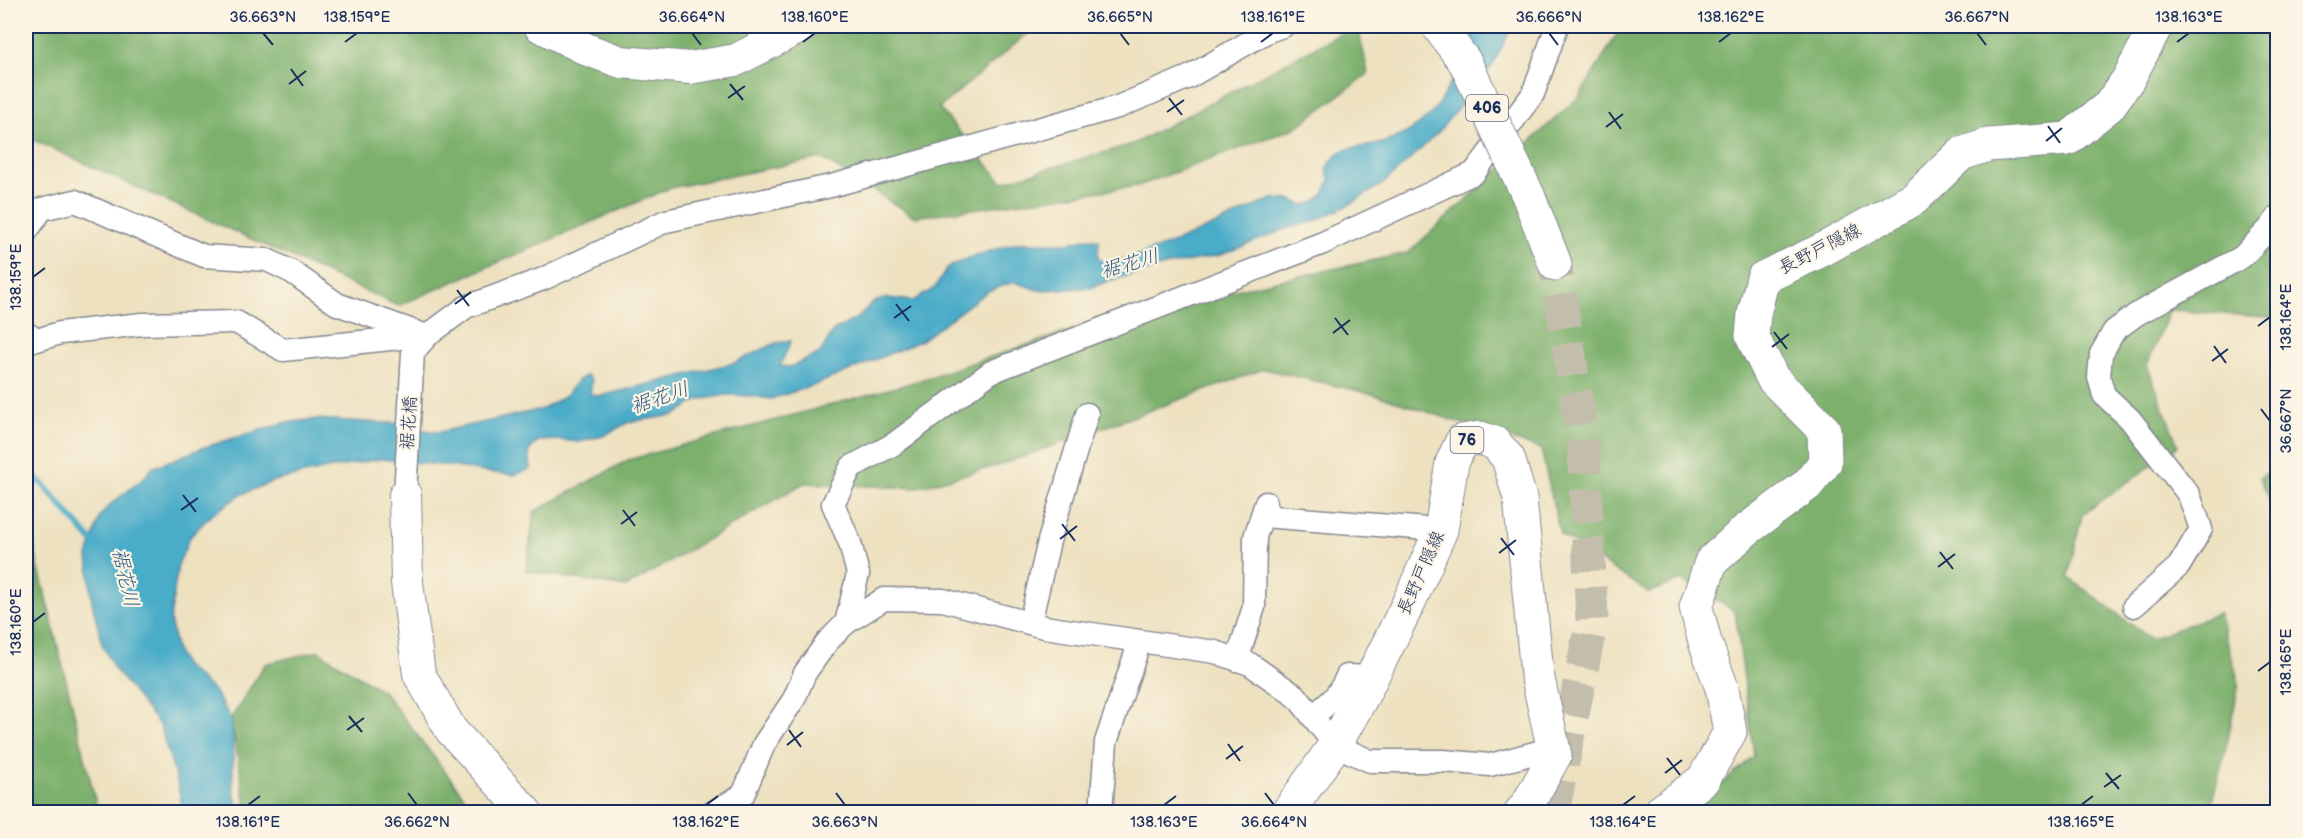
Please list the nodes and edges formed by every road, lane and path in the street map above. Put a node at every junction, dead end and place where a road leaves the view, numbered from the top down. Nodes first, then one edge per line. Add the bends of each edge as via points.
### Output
1 (540, 26) edge
2 (802, 26) edge
3 (1283, 26) edge
4 (1438, 26) edge
5 (1557, 26) edge
6 (2156, 26) edge
7 (2277, 217) edge
8 (26, 232) edge
9 (1555, 264) tunnel mouth
10 (26, 333) edge
11 (420, 344) junction
12 (1087, 414) dead end
13 (405, 495) joint
14 (1441, 530) junction
15 (2134, 606) dead end
16 (846, 623) junction
17 (1030, 623) junction
18 (1140, 641) junction
19 (1237, 660) junction
20 (1373, 678) junction
21 (1312, 716) junction
22 (1335, 745) junction
23 (1553, 748) junction
24 (526, 813) edge
25 (714, 813) edge
26 (1101, 813) edge
27 (1288, 813) edge
28 (1521, 813) edge
29 (1660, 813) edge

1 - 2 street via 621,62 690,68 736,60
3 - 11 street via 1190,77 1118,107 831,186 666,221 543,279 466,307
4 - 9 main road, 406, bridge via 1465,62 1528,195
5 - 16 street via 1533,94 1474,173 1323,243 991,372 894,444 851,467 833,504 858,574
6 - 29 main road, 長野戸隠線 via 2129,78 2109,106 2068,139 1988,145 1961,154 1914,199 1763,278 1752,336 1773,380 1824,430 1825,463 1807,485 1711,562 1696,607 1722,688 1730,732 1703,780
7 - 15 street via 2242,257 2137,314 2114,331 2101,354 2098,377 2104,395 2130,419 2189,495 2200,529 2179,566
8 - 11 street via 42,209 75,201 204,256 267,260 292,272 337,304
10 - 11 street via 37,340 60,333 142,324 236,322 283,350
11 - 13 street, 裾花橋
12 - 17 street via 1049,541
13 - 24 street via 407,583 419,674 451,730
14 - 19 street via 1264,509 1255,537 1254,607
14 - 20 main road, 長野戸隠線 / 76
14 - 23 main road, 長野戸隠線 / 76 via 1452,463 1462,441 1480,438 1495,443 1508,459 1520,498 1537,674
16 - 17 street via 884,599 943,600
16 - 25 street via 805,673 794,699 764,744 743,795
17 - 18 street
18 - 19 street via 1215,652
18 - 26 street via 1106,742
19 - 21 street via 1250,664 1298,697
20 - 21 street via 1347,676 1341,692
20 - 22 main road, 長野戸隠線 / 76
21 - 22 street
22 - 23 street via 1370,760 1490,765
22 - 27 main road, 長野戸隠線 / 76
23 - 28 main road via 1555,755

